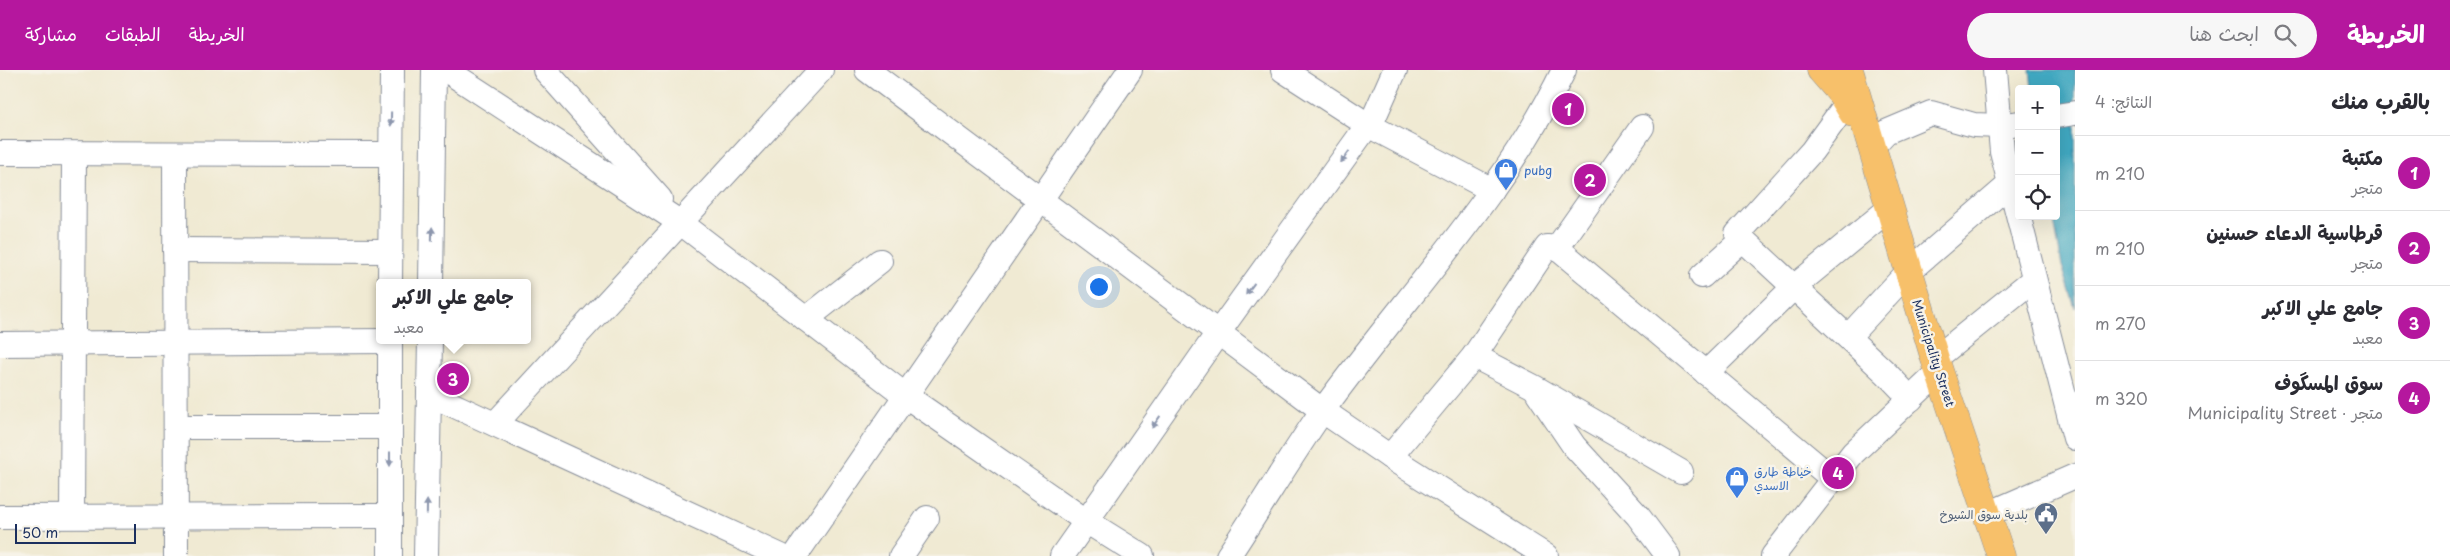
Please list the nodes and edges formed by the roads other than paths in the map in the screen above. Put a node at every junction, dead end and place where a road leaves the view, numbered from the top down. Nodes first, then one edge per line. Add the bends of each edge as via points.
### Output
1 (392, 70) edge
2 (434, 70) edge
3 (446, 70) edge
4 (546, 70) edge
5 (821, 70) edge
6 (867, 70) edge
7 (1130, 70) edge
8 (1283, 70) edge
9 (1395, 70) edge
10 (1564, 70) edge
11 (1821, 70) edge
12 (1849, 70) edge
13 (1995, 70) edge
14 (1847, 103) junction
15 (2075, 113) edge
16 (2060, 115) edge
17 (1368, 125) junction
18 (2009, 125) edge
19 (1642, 127) dead end
20 (1872, 147) junction
21 (0, 153) edge
22 (74, 154) junction
23 (175, 154) junction
24 (390, 154) junction
25 (2010, 184) junction
26 (1492, 190) junction
27 (1042, 199) junction
28 (1890, 208) junction
29 (681, 223) junction
30 (1742, 239) junction
31 (1557, 248) junction
32 (175, 250) junction
33 (390, 251) junction
34 (880, 262) dead end
35 (1908, 272) junction
36 (1702, 276) dead end
37 (390, 279) edge
38 (431, 279) edge
39 (2034, 279) junction
40 (1794, 287) junction
41 (806, 319) junction
42 (1218, 333) junction
43 (1848, 337) junction
44 (376, 341) edge
45 (175, 342) junction
46 (72, 343) junction
47 (0, 344) edge
48 (390, 344) edge
49 (430, 344) edge
50 (1474, 356) junction
51 (1937, 366) junction
52 (1706, 373) junction
53 (1534, 387) junction
54 (906, 396) junction
55 (1910, 399) junction
56 (429, 403) junction
57 (1323, 411) junction
58 (390, 419) junction
59 (495, 424) junction
60 (176, 427) junction
61 (2075, 438) edge
62 (1390, 457) junction
63 (1681, 472) dead end
64 (2075, 476) edge
65 (1833, 479) junction
66 (1988, 514) junction
67 (72, 516) junction
68 (176, 516) junction
69 (390, 516) junction
70 (0, 517) edge
71 (927, 518) dead end
72 (1086, 521) junction
73 (430, 554) edge
74 (176, 556) edge
75 (390, 556) edge
76 (780, 556) edge
77 (795, 556) edge
78 (901, 556) edge
79 (1062, 556) edge
80 (1142, 556) edge
81 (1228, 556) edge
82 (1546, 556) edge
83 (1668, 556) edge
84 (1773, 556) edge
85 (2001, 556) edge

1 -> 24 street
38 -> 2 street
3 - 29 street
4 - 29 street
5 - 29 street
6 - 27 street
7 - 27 street
8 - 17 street
9 - 17 street
10 - 26 street
11 - 14 main road, Municipality Street
12 - 20 main road, Municipality Street
13 - 18 street
14 - 20 main road, Municipality Street
14 - 30 street via 1812,151 1736,234
15 - 16 street
17 - 26 street
17 -> 42 street
18 - 20 street via 1974,126 1931,113 1886,132
18 - 25 street via 2002,152
19 - 31 street
20 - 28 main road, Municipality Street
21 - 22 street
22 - 23 street
22 - 46 street
23 - 24 street
23 - 32 street
24 - 33 street
25 - 35 street
25 - 39 street
26 - 57 street
27 - 42 street
27 - 54 street
28 - 35 main road, Municipality Street
28 - 40 street
29 - 41 street
29 - 59 street
30 - 36 street
30 - 40 street
31 - 50 street via 1547,247
31 - 52 street
32 - 33 street
32 - 45 street
33 - 37 street
34 - 41 street
35 - 43 street
35 - 51 main road, Municipality Street
39 - 51 street
39 - 61 street
40 - 43 street
40 - 52 street
41 - 54 street
42 - 57 street
42 -> 72 street
43 - 55 street
44 - 45 street
45 - 46 street
45 - 60 street
46 - 47 street
46 - 67 street
48 - 58 street
49 - 56 street
50 - 53 street
50 - 62 street
51 - 55 street
51 - 66 main road, Municipality Street
52 - 65 street
53 - 63 street
53 - 83 street via 1574,446 1638,516
54 - 72 street
54 - 77 street
55 - 65 street via 1853,453
56 - 58 street
56 - 59 street
73 -> 56 street
57 - 62 street
57 - 81 street
58 - 60 street
58 -> 69 street
59 - 76 street
60 - 68 street
62 - 82 street
64 - 66 street
65 - 84 street
66 - 85 main road, Municipality Street
67 - 68 street
67 - 70 street
68 - 69 street
68 - 74 street
69 - 75 street
71 - 78 street
72 - 79 street
72 - 80 street

